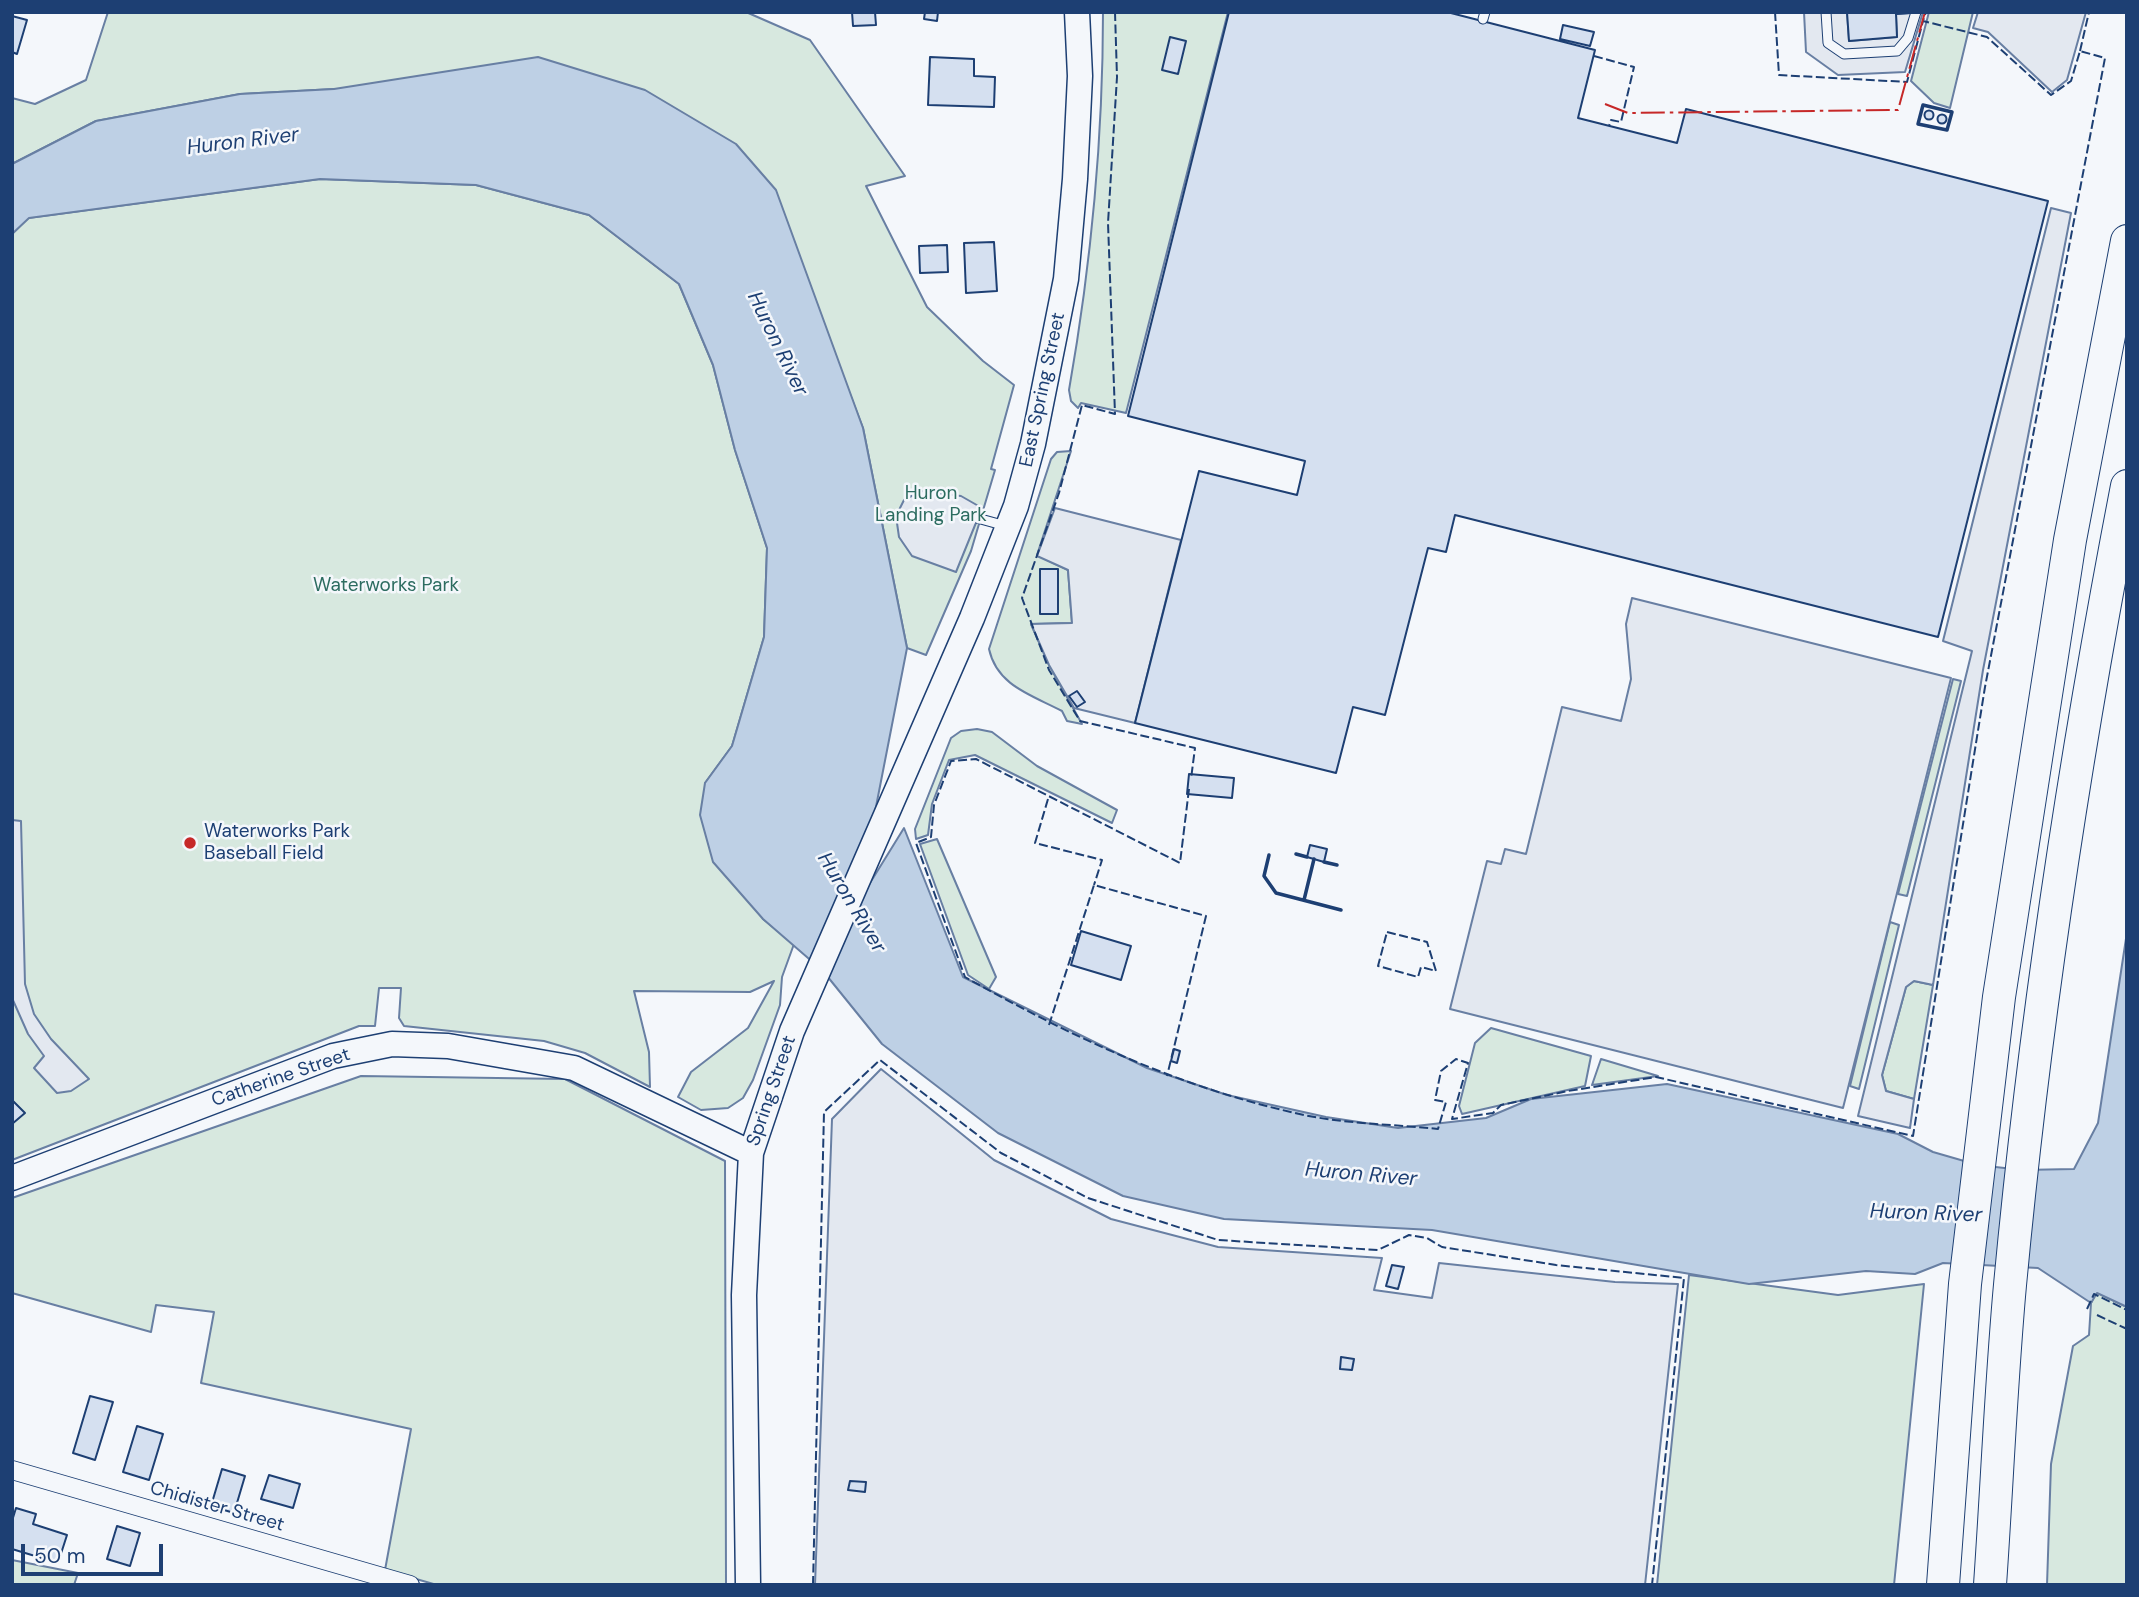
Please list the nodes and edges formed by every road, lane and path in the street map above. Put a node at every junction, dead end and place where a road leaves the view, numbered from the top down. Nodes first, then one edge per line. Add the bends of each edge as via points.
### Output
1 (1077, 12) edge
2 (1826, 12) edge
3 (1916, 12) edge
4 (2127, 242) edge
5 (2127, 486) edge
6 (977, 518) dead end
7 (1008, 526) junction
8 (917, 748) joint
9 (751, 1153) junction
10 (12, 1178) edge
11 (12, 1470) edge
12 (410, 1585) edge
13 (748, 1585) edge
14 (1943, 1585) edge
15 (1990, 1585) edge

1 - 7 main road, East Spring Street via 1079,89 1066,279 1034,444
2 - 3 lane via 1828,43 1844,54 1897,51 1908,38
4 - 14 highway via 2070,540 1980,1149 1965,1284
5 - 15 highway via 2096,646 2043,996 2010,1285
6 - 7 lane
7 - 8 main road, East Spring Street
8 - 9 main road, Spring Street via 792,1031
9 - 10 main road, Catherine Street via 574,1068 448,1046 392,1044 333,1056
9 - 13 main road, Spring Street via 744,1295
11 - 12 street, Chidister Street

